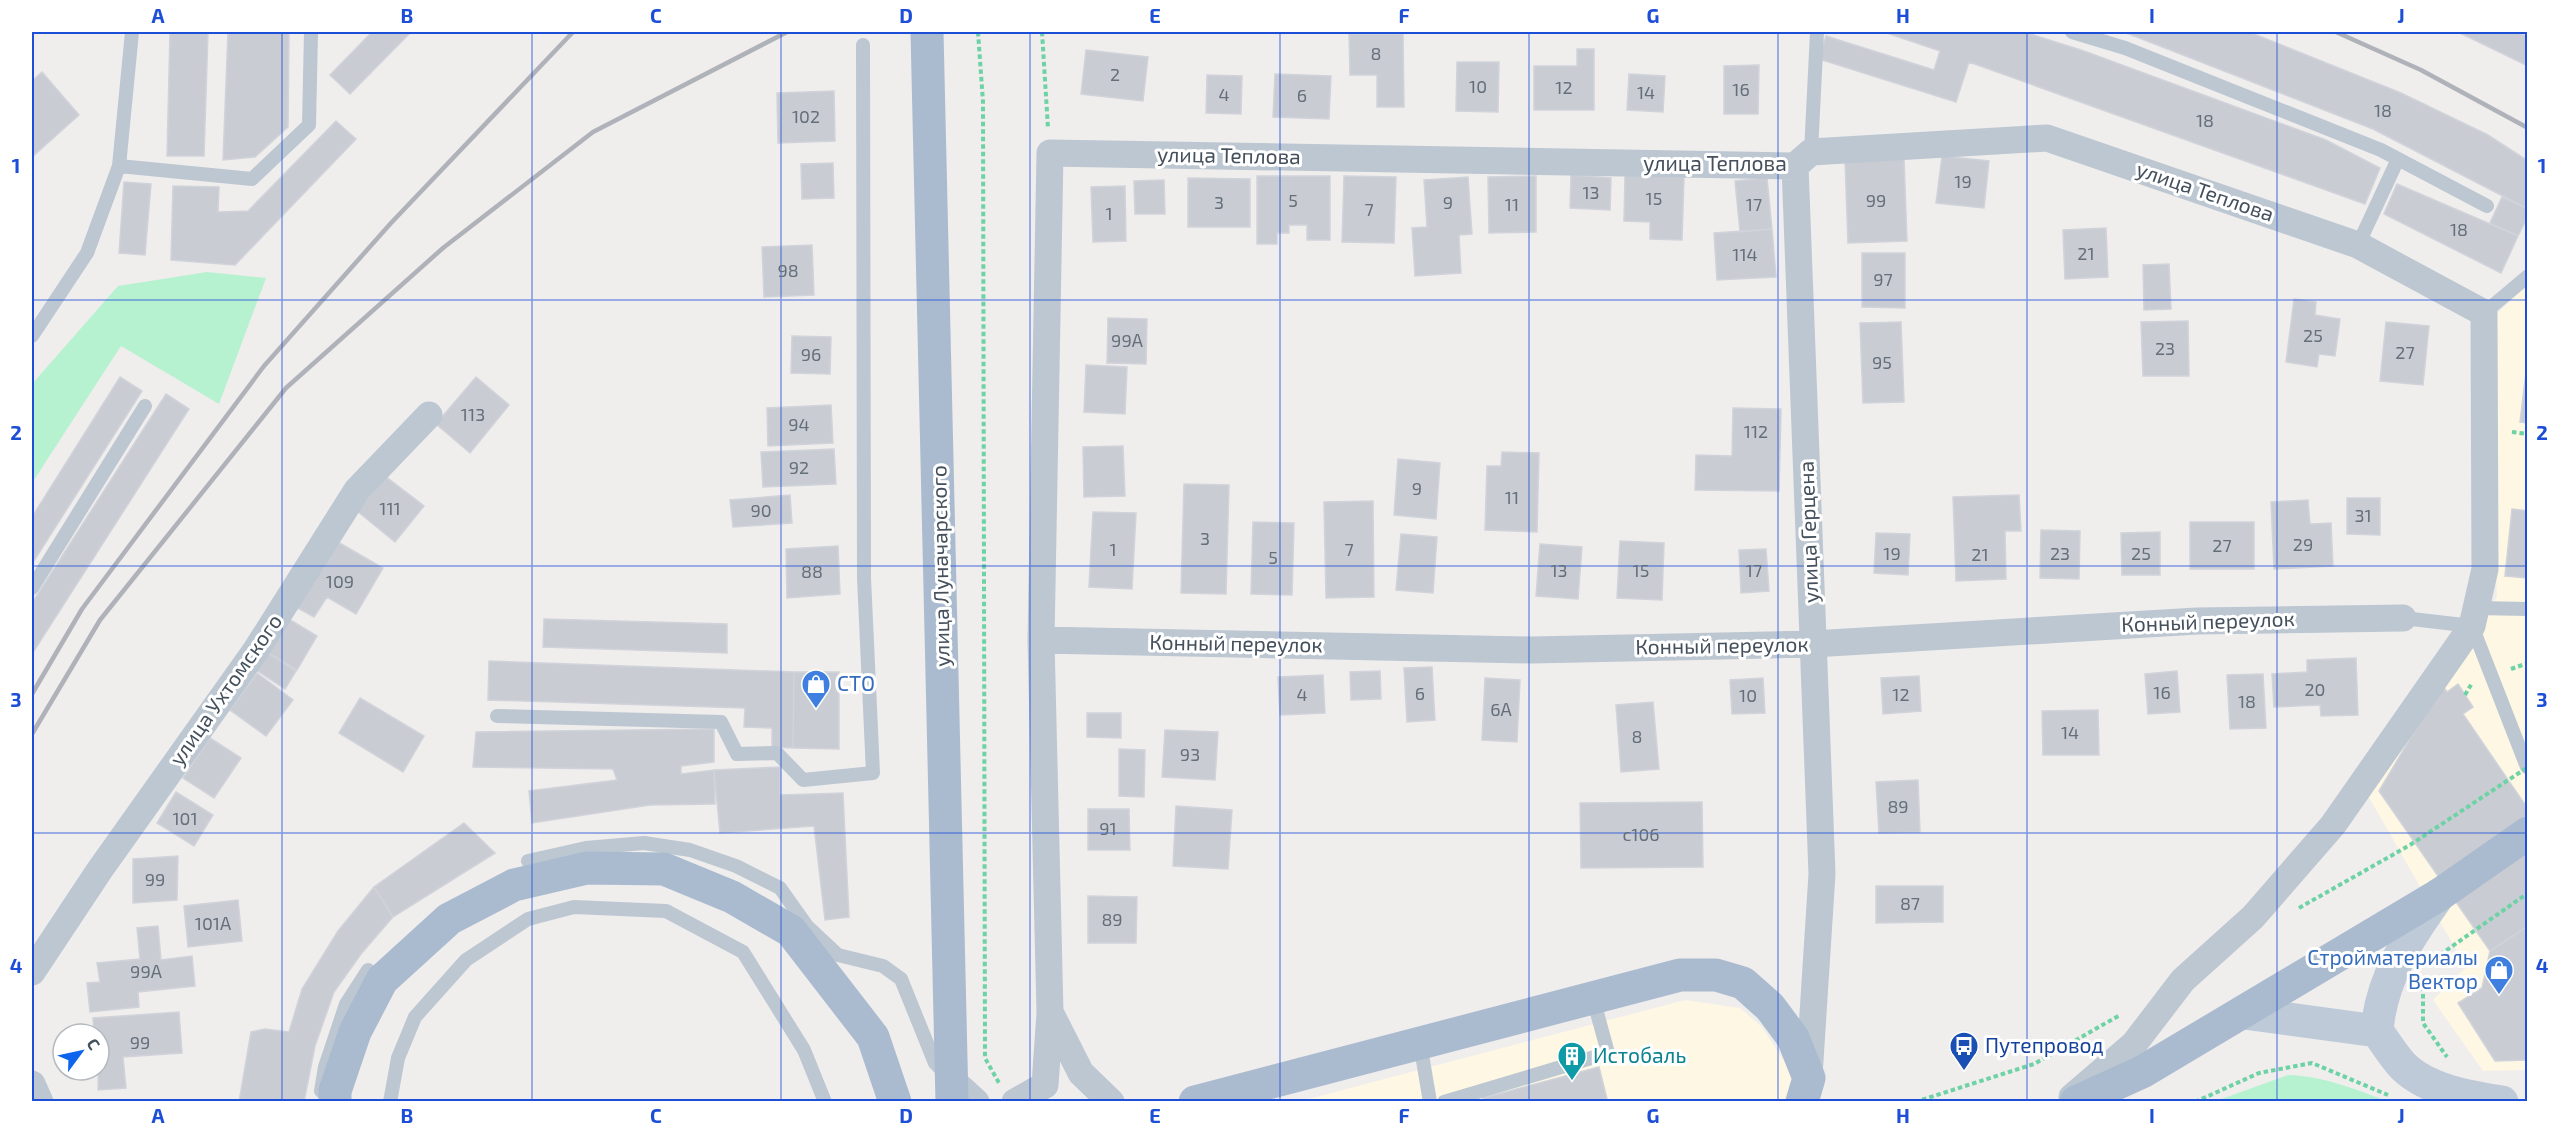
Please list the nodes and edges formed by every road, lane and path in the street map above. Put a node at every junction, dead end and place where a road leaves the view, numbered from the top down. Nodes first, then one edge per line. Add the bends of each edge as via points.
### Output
1 (132, 32) edge
2 (311, 32) edge
3 (978, 32) edge
4 (1042, 32) edge
5 (1817, 32) edge
6 (2072, 32) edge
7 (928, 42) edge
8 (863, 45) dead end
9 (1050, 153) junction
10 (1803, 159) junction
11 (2398, 159) junction
12 (119, 166) junction
13 (2487, 206) dead end
14 (2358, 244) junction
15 (2528, 276) edge
16 (2484, 313) junction
17 (32, 336) edge
18 (146, 406) dead end
19 (429, 414) dead end
20 (32, 588) edge
21 (2528, 609) edge
22 (2474, 617) junction
23 (2403, 618) joint
24 (1041, 640) junction
25 (1813, 644) junction
26 (497, 716) dead end
27 (2528, 767) edge
28 (2528, 833) edge
29 (2410, 844) dead end
30 (528, 861) dead end
31 (2528, 893) edge
32 (2439, 895) junction
33 (2433, 960) dead end
34 (368, 970) dead end
35 (32, 972) edge
36 (2423, 978) dead end
37 (1593, 998) junction
38 (1050, 1013) junction
39 (2244, 1013) junction
40 (2123, 1014) dead end
41 (2376, 1031) junction
42 (1420, 1043) junction
43 (2453, 1066) dead end
44 (32, 1084) edge
45 (1806, 1090) edge
46 (960, 1095) edge
47 (1010, 1097) edge
48 (2399, 1099) dead end
49 (40, 1101) edge
50 (320, 1101) edge
51 (335, 1101) edge
52 (390, 1101) edge
53 (825, 1101) edge
54 (895, 1101) edge
55 (1111, 1101) edge
56 (1196, 1101) edge
57 (1430, 1101) edge
58 (1444, 1101) edge
59 (1915, 1101) edge
60 (2066, 1101) edge
61 (2076, 1101) edge
62 (2195, 1101) edge
63 (2502, 1101) edge

1 - 12 lane
2 - 12 lane via 309,125 252,179
3 - 47 path via 983,126 985,1058
4 - 9 path
5 - 10 lane
6 - 11 lane via 2125,48
7 - 46 main road, улица Луначарского
8 - 26 lane via 864,578 873,773 803,780 777,753 738,754 721,722
9 - 10 street, улица Теплова
9 - 24 street
10 - 14 street, улица Теплова via 2047,138
10 - 25 street, улица Герцена
11 - 13 lane
11 - 14 lane
12 - 17 lane via 87,253
14 - 16 street, улица Теплова
15 - 16 lane
16 - 22 street via 2485,569
18 - 20 lane
19 - 35 street, улица Ухтомского via 357,490 256,650
21 - 22 lane
22 - 23 lane
22 - 27 lane
22 - 60 street via 2333,825 2253,917 2182,980 2134,1044
23 - 25 street, Конный переулок via 2197,621
24 - 25 street, Конный переулок via 1532,650
24 - 38 street
25 - 45 street, улица Герцена via 1822,874
27 - 29 path, bridge
28 - 32 main road, bridge
30 - 46 lane via 586,848 644,843 690,850 736,866 780,888 807,926 838,955 883,966 901,979 935,1063
31 - 33 path
32 - 39 main road
32 - 41 main road via 2407,941 2386,983
34 - 50 lane via 346,1004 325,1067
36 - 43 path via 2423,1023
37 - 42 main road
37 - 45 main road via 1680,975 1716,975 1743,983 1770,1007 1793,1038
37 - 58 lane via 1608,1053
38 - 47 street via 1045,1085
38 - 55 street via 1081,1073
39 - 41 main road
39 - 61 main road via 2142,1072
40 - 59 path via 2034,1064
41 - 63 main road via 2403,1066 2425,1080 2451,1092
42 - 56 main road
42 - 57 lane
44 - 49 street
48 - 62 path via 2312,1063 2259,1073
51 - 54 main road via 355,1032 382,980 449,919 514,885 587,868 664,869 732,897 791,932 873,1037
52 - 53 lane via 398,1058 415,1017 466,960 528,919 574,907 666,910 743,952 804,1050

